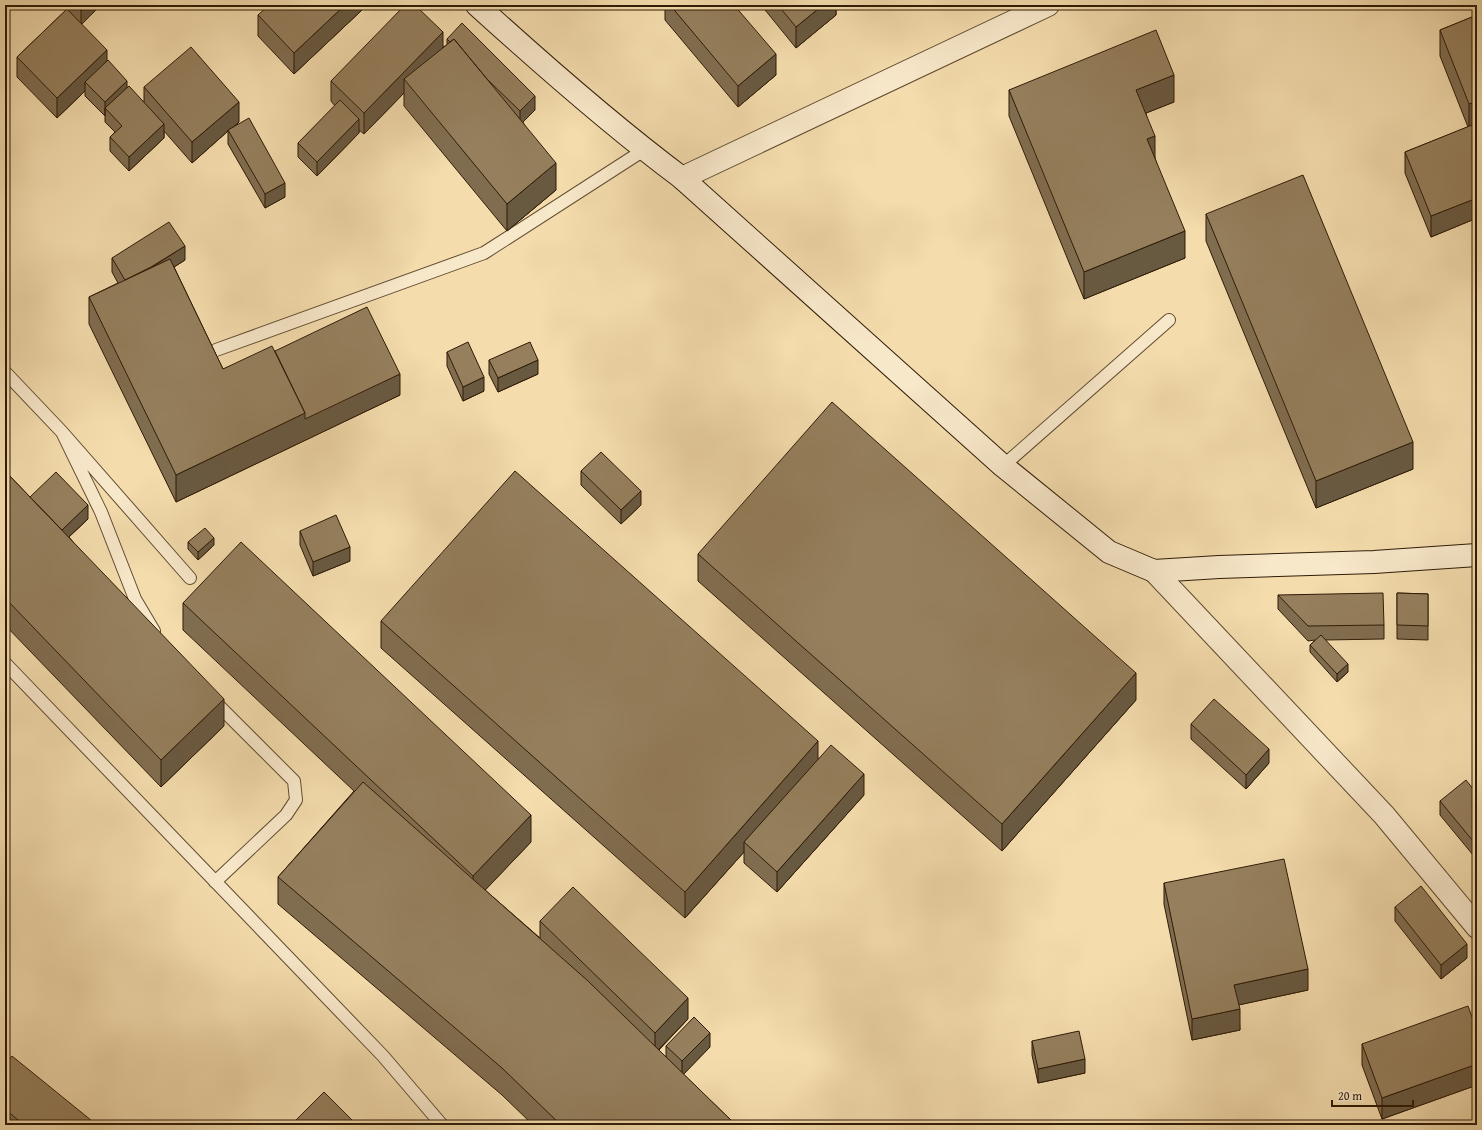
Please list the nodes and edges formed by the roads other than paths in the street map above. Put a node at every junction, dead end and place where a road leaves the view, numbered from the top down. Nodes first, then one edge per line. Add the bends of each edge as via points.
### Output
1 (477, 5) edge
2 (1048, 5) edge
3 (644, 150) junction
4 (682, 178) junction
5 (1169, 320) dead end
6 (216, 350) edge
7 (5, 372) edge
8 (62, 432) junction
9 (1003, 466) junction
10 (1477, 555) edge
11 (1154, 571) junction
12 (190, 578) dead end
13 (160, 641) edge
14 (5, 663) edge
15 (207, 692) edge
16 (215, 882) junction
17 (1477, 927) edge
18 (435, 1122) edge

1 - 3 street
2 - 4 street
3 - 4 street
3 - 6 lane via 484,253
4 - 9 street
5 - 9 lane
7 - 8 lane
8 - 12 lane
8 - 13 lane via 101,512 135,599
9 - 11 street via 1109,552
10 - 11 street
11 - 17 street via 1384,815
14 - 16 lane
15 - 16 lane via 294,781 296,800 286,814
16 - 18 lane via 383,1056

